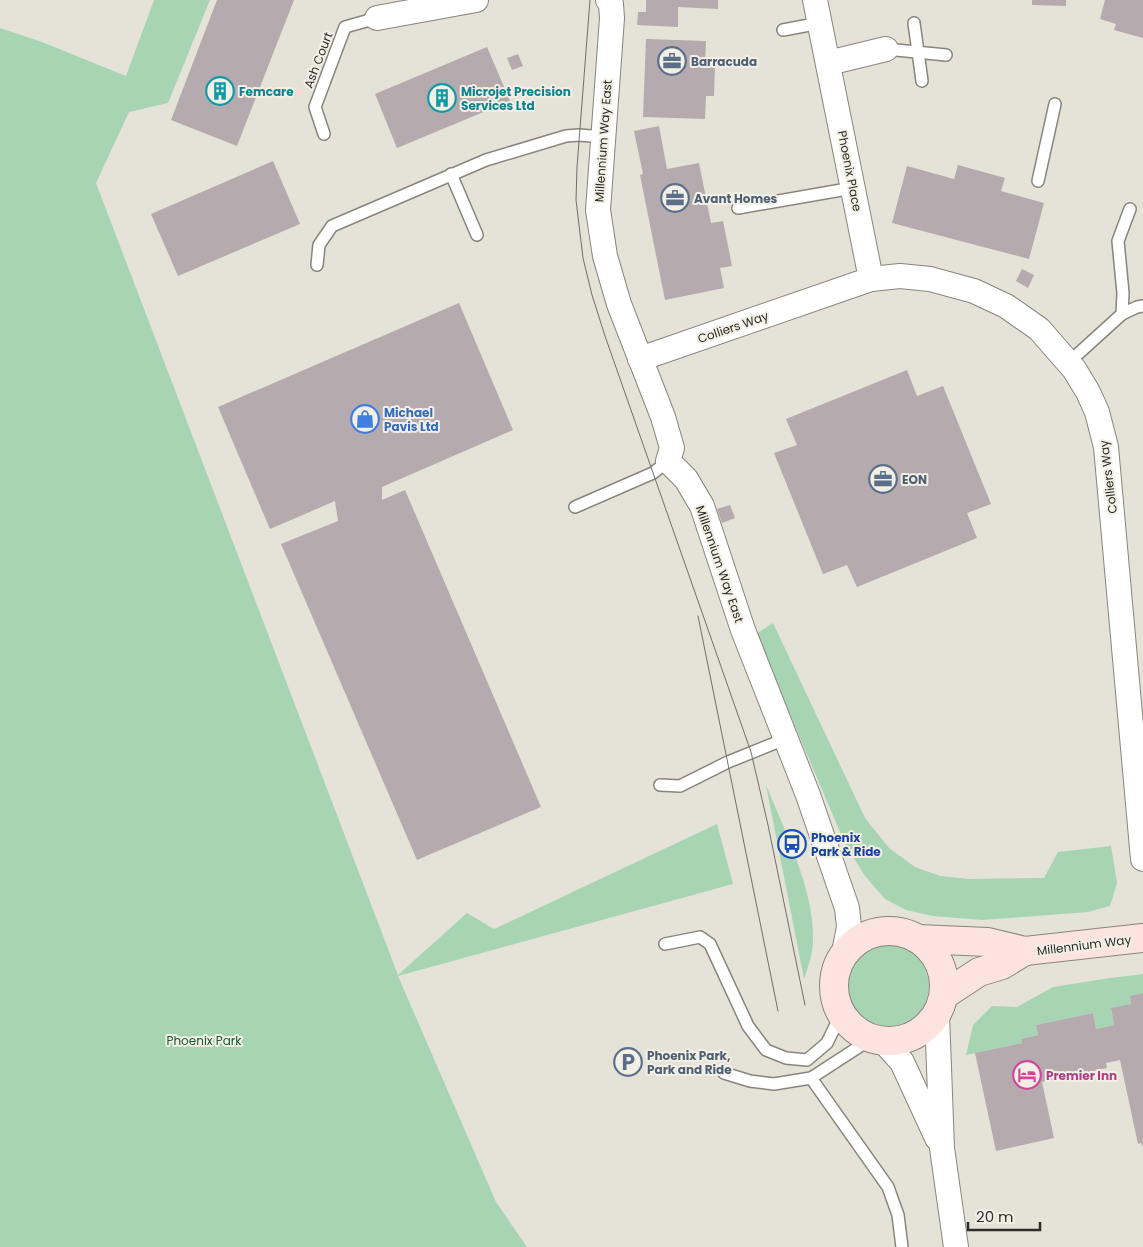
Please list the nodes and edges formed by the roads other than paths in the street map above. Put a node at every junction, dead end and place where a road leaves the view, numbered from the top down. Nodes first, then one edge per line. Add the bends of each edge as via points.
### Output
1 (476, 0) edge
2 (608, 0) edge
3 (815, 0) edge
4 (377, 18) joint
5 (820, 23) junction
6 (914, 23) dead end
7 (782, 30) dead end
8 (886, 50) joint
9 (918, 53) junction
10 (946, 54) dead end
11 (828, 63) junction
12 (922, 81) dead end
13 (1055, 104) dead end
14 (324, 134) dead end
15 (603, 137) junction
16 (451, 174) junction
17 (1038, 181) dead end
18 (853, 188) junction
19 (738, 208) dead end
20 (1130, 209) dead end
21 (477, 235) dead end
22 (317, 264) dead end
23 (871, 279) junction
24 (1143, 306) edge
25 (1122, 314) junction
26 (640, 359) junction
27 (1068, 363) junction
28 (668, 460) junction
29 (575, 507) dead end
30 (785, 739) junction
31 (1139, 764) edge
32 (660, 786) dead end
33 (1143, 859) edge
34 (1143, 938) edge
35 (918, 939) junction
36 (665, 944) dead end
37 (1025, 951) junction
38 (844, 953) junction
39 (940, 1005) junction
40 (840, 1014) junction
41 (878, 1040) junction
42 (724, 1073) dead end
43 (811, 1078) junction
44 (942, 1148) junction
45 (902, 1247) edge
46 (956, 1247) edge

1 - 4 street
2 - 15 street, Millennium Way East via 612,4 612,18
3 - 5 street, Phoenix Place
4 - 14 lane, Ash Court via 345,27 315,107
5 - 7 lane
5 - 11 street, Phoenix Place
6 - 9 lane
8 - 9 lane
8 - 11 street
9 - 10 lane
9 - 12 lane
11 - 18 street, Phoenix Place
13 - 17 lane
15 - 16 lane via 554,138
15 - 26 street, Millennium Way East via 598,210 605,256
16 - 21 lane
16 - 22 lane via 332,226 319,245
18 - 19 lane
18 - 23 street, Phoenix Place
20 - 25 lane via 1118,241
23 - 26 street, Colliers Way
23 - 27 street, Colliers Way via 900,276 930,279 974,291 1006,306 1039,329
24 - 25 lane
25 - 27 lane
26 - 28 street, Millennium Way East via 672,448
27 - 31 street, Colliers Way via 1088,392 1106,447
28 - 29 lane via 653,473
28 - 30 street, Millennium Way East via 686,479 702,506 743,630
30 - 32 lane via 680,786
30 - 38 street, Millennium Way East via 848,908 849,927
31 - 33 street, Colliers Way
34 - 37 street, Millennium Way
35 - 37 street, Millennium Way via 988,942
35 - 38 street via 898,931 878,931 859,939
35 - 39 street via 939,963 944,978
36 - 40 lane via 700,936 710,944 748,1026 766,1050 786,1058 807,1060 827,1043
37 - 39 street, Millennium Way via 1002,965 979,972
38 - 40 street via 833,983 834,999
39 - 41 street via 927,1027 914,1036 900,1041
39 - 44 street
40 - 41 street via 853,1030
41 - 43 lane
41 - 44 street via 902,1062
42 - 43 lane via 774,1084
43 - 45 lane via 888,1187 898,1215
44 - 46 street

